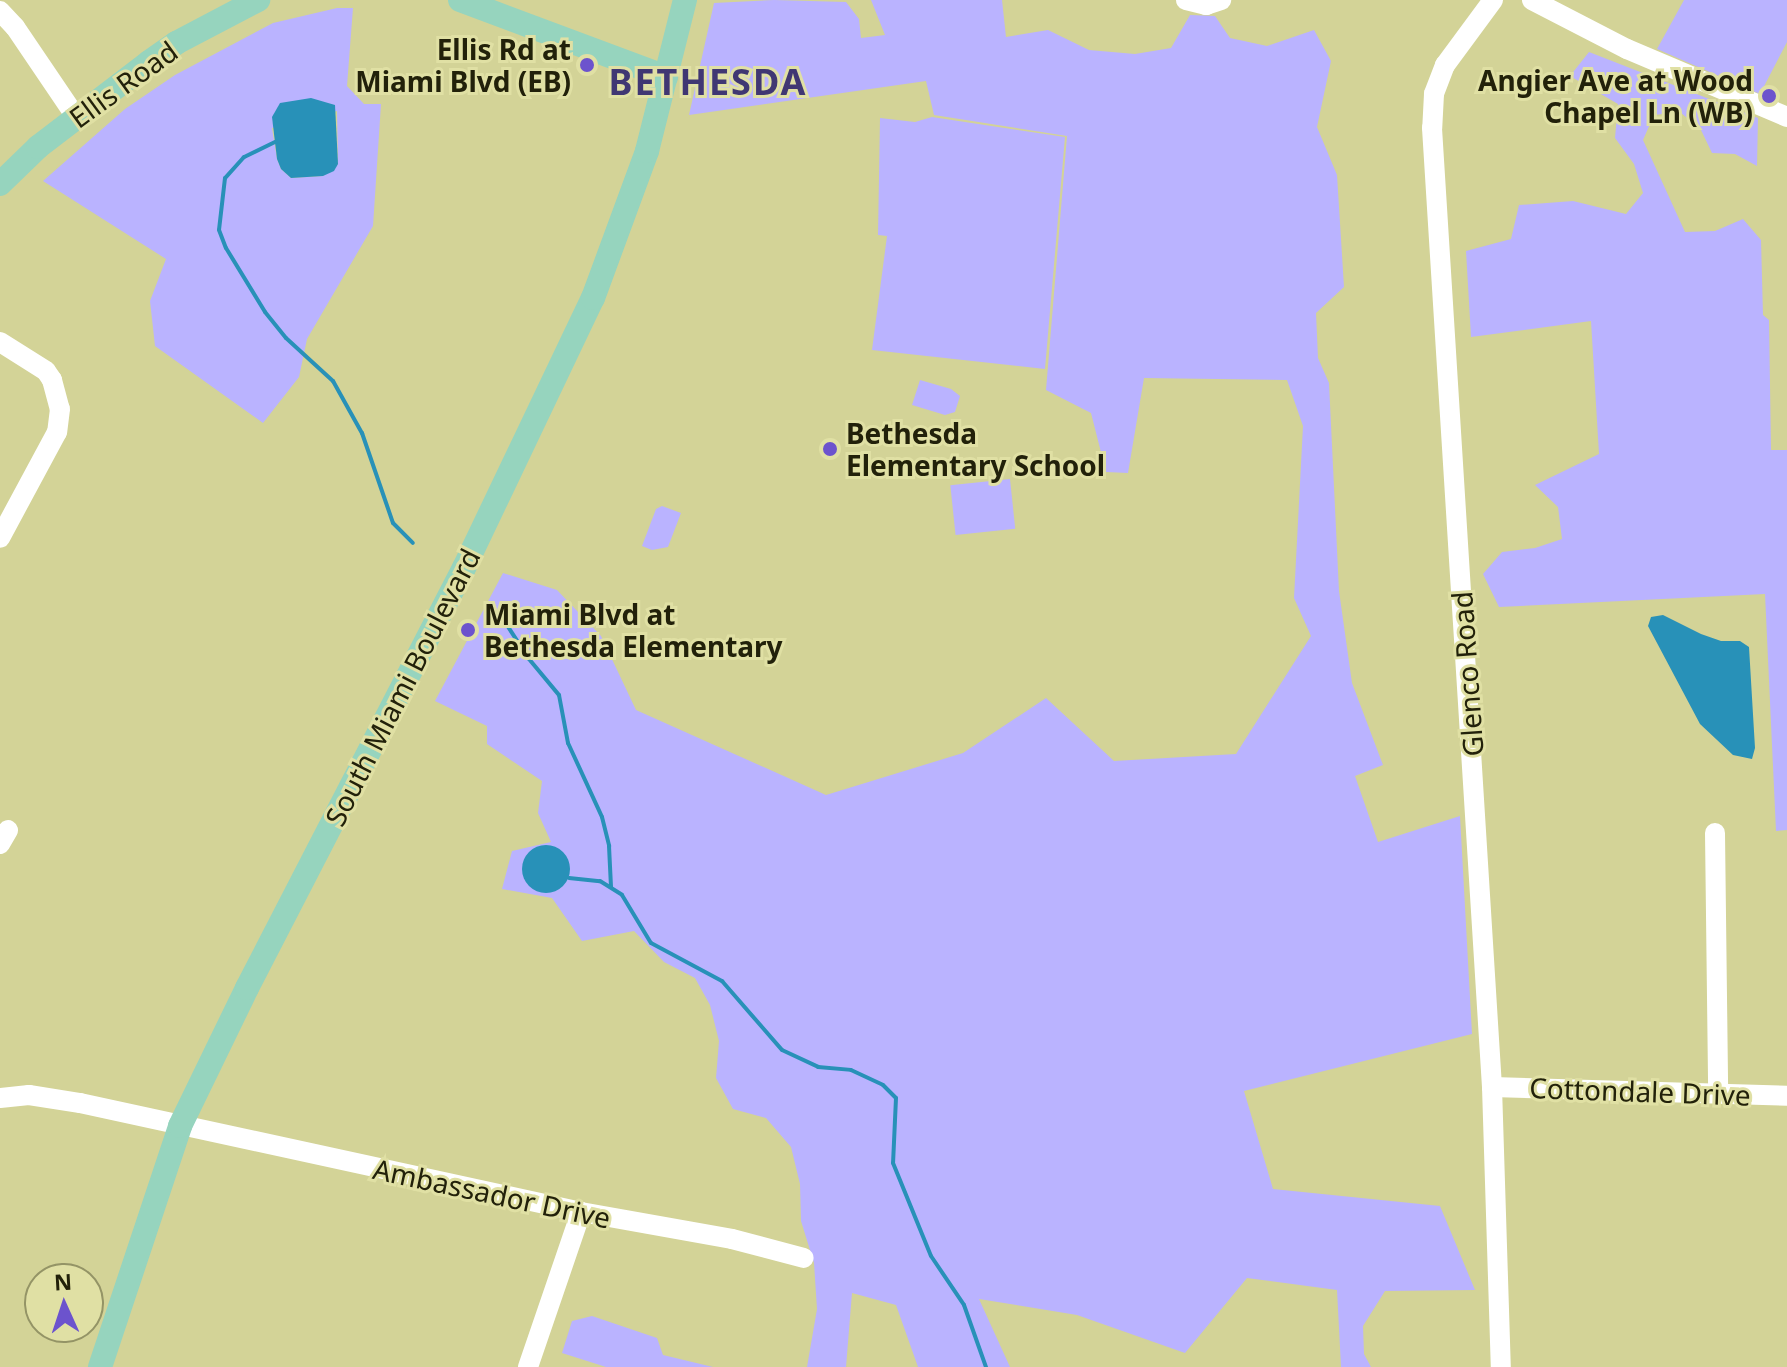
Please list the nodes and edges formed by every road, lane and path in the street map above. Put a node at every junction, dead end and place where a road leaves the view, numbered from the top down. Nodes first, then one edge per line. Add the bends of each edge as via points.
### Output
1 (258, 0) edge
2 (460, 0) edge
3 (685, 0) edge
4 (1493, 0) edge
5 (1532, 0) edge
6 (0, 11) edge
7 (666, 77) junction
8 (76, 117) junction
9 (1787, 117) edge
10 (0, 184) edge
11 (0, 342) edge
12 (0, 538) edge
13 (1715, 833) dead end
14 (1492, 1087) junction
15 (1718, 1094) junction
16 (1787, 1096) edge
17 (0, 1098) edge
18 (180, 1126) junction
19 (581, 1212) junction
20 (804, 1258) dead end
21 (100, 1367) edge
22 (528, 1367) edge
23 (1501, 1367) edge

1 - 8 main road, Ellis Road via 176,43
2 - 7 main road
3 - 7 main road, South Miami Boulevard
4 - 14 street, Glenco Road via 1445,65 1432,119
5 - 9 street via 1627,49
6 - 8 street
7 - 18 main road, South Miami Boulevard via 633,195 587,311 464,568
8 - 10 main road, Ellis Road
11 - 12 street via 46,371 60,409 57,432
13 - 15 street
14 - 15 street, Cottondale Drive
14 - 23 street, Glenco Road
15 - 16 street, Cottondale Drive
17 - 18 street, Ambassador Drive via 29,1095
18 - 19 street, Ambassador Drive
18 - 21 main road, South Miami Boulevard
19 - 20 street, Ambassador Drive via 732,1239
19 - 22 street

